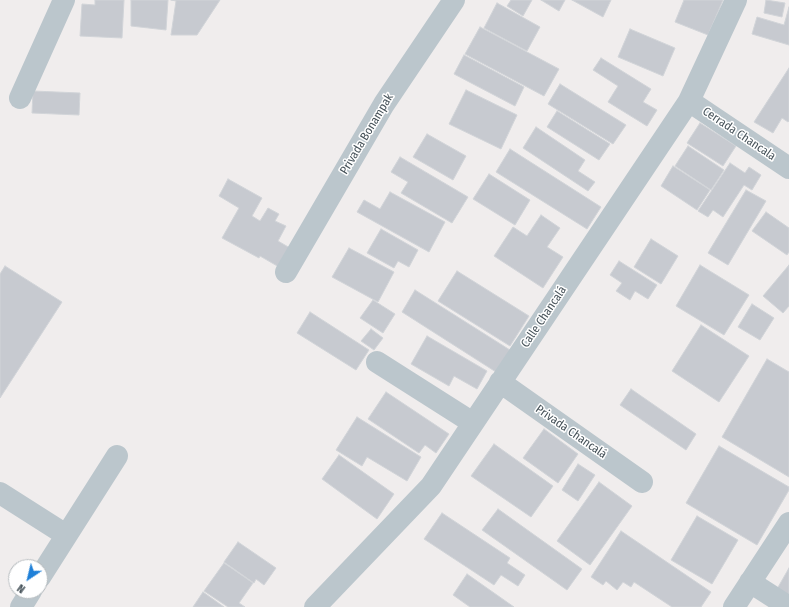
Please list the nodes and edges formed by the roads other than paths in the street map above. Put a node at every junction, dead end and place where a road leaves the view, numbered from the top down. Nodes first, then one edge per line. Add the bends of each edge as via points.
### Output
1 (64, 0) edge
2 (454, 0) edge
3 (736, 0) edge
4 (20, 98) dead end
5 (689, 101) junction
6 (789, 168) edge
7 (286, 272) dead end
8 (377, 362) dead end
9 (500, 382) junction
10 (473, 422) junction
11 (117, 456) dead end
12 (642, 482) dead end
13 (0, 493) edge
14 (789, 523) edge
15 (66, 536) junction
16 (48, 564) edge
17 (750, 582) junction
18 (315, 607) edge
19 (734, 607) edge
20 (789, 607) edge

1 - 4 street
2 - 7 street, Privada Bonampak via 384,104
3 - 5 street, Calle Chancalá
5 - 6 street, Cerrada Chancala
5 - 9 street, Calle Chancalá
8 - 10 street
9 - 10 street, Calle Chancalá
9 - 12 street, Privada Chancalá
10 - 18 street, Calle Chancalá via 431,486
11 - 15 street
13 - 15 street
14 - 17 street
15 - 16 street
17 - 19 street
17 - 20 street

